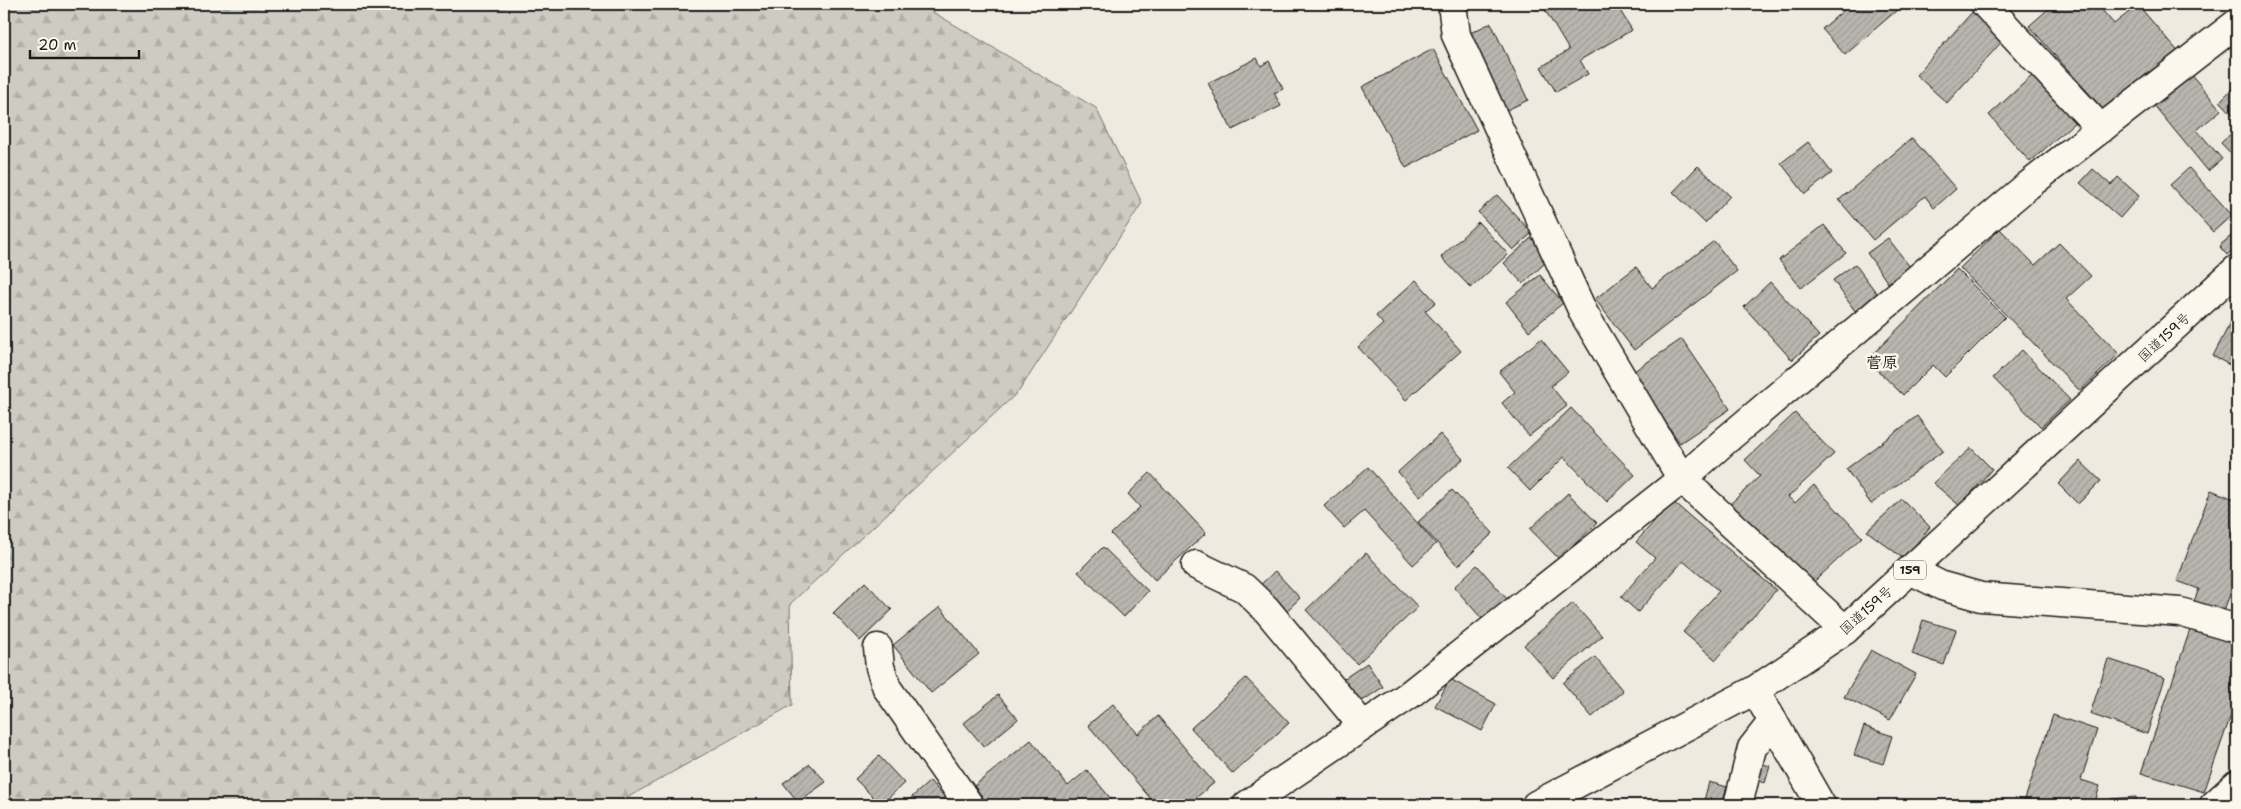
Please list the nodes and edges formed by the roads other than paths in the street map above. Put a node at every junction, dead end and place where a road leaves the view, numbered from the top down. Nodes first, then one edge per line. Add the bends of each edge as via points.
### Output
1 (1452, 4) edge
2 (1985, 4) edge
3 (2237, 23) edge
4 (2100, 129) junction
5 (2237, 269) edge
6 (1682, 479) junction
7 (1196, 565) dead end
8 (1910, 570) junction
9 (2237, 629) edge
10 (1845, 630) junction
11 (878, 648) dead end
12 (1755, 690) junction
13 (1773, 721) junction
14 (1363, 726) junction
15 (969, 805) edge
16 (1247, 805) edge
17 (1536, 805) edge
18 (1738, 805) edge
19 (1821, 805) edge

1 - 6 main road via 1456,35 1584,314
2 - 4 main road
3 - 4 main road
4 - 6 main road via 2018,194
5 - 8 main road, 国道159号 / 159
6 - 10 main road
6 - 14 main road via 1409,695
7 - 14 main road via 1244,588 1266,609
8 - 9 main road via 1942,586 1981,597 2180,612
8 - 10 main road, 国道159号 / 159
10 - 12 main road, 国道159号 / 159
11 - 15 main road via 887,688
12 - 13 main road
12 - 17 main road, 国道159号 / 159
13 - 18 main road via 1752,748
13 - 19 main road
14 - 16 main road

